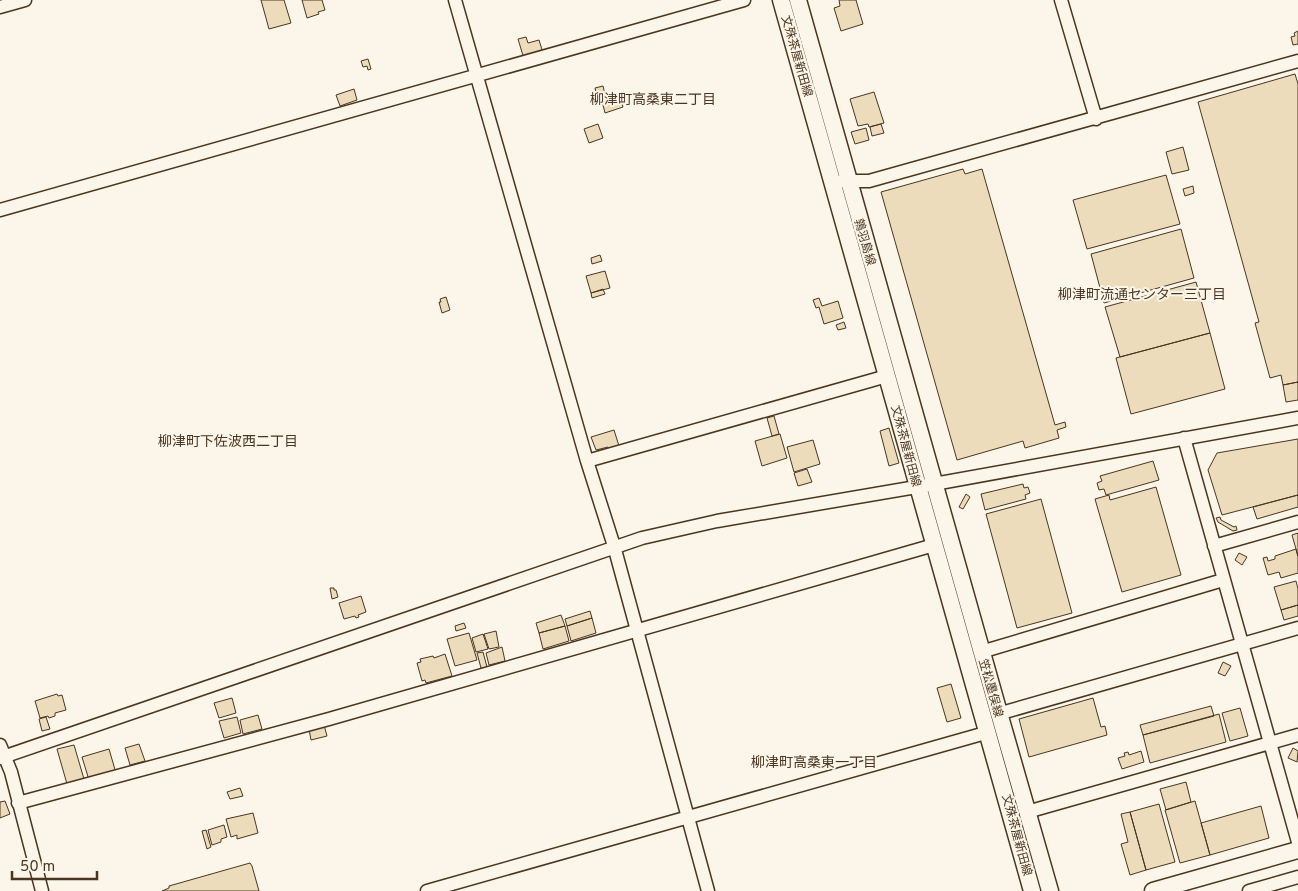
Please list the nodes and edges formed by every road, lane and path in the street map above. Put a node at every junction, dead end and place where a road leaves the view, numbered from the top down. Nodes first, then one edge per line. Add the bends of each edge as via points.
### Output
1 (25, 0) edge
2 (455, 0) edge
3 (744, 0) edge
4 (781, 0) edge
5 (798, 0) edge
6 (1061, 0) edge
7 (0, 7) edge
8 (1298, 61) edge
9 (477, 76) junction
10 (1096, 119) junction
11 (840, 181) junction
12 (0, 210) edge
13 (886, 376) junction
14 (1298, 418) edge
15 (1184, 438) junction
16 (587, 461) junction
17 (934, 484) junction
18 (917, 487) junction
19 (1298, 522) edge
20 (934, 545) junction
21 (614, 546) junction
22 (1214, 546) junction
23 (1223, 580) junction
24 (1298, 628) edge
25 (637, 630) junction
26 (1242, 644) junction
27 (981, 652) junction
28 (1005, 712) dead end
29 (989, 732) junction
30 (1298, 734) edge
31 (1270, 742) junction
32 (2, 753) edge
33 (18, 803) junction
34 (1027, 812) junction
35 (688, 818) junction
36 (1298, 842) edge
37 (1298, 850) edge
38 (1298, 877) edge
39 (42, 891) edge
40 (427, 891) edge
41 (708, 891) edge
42 (1032, 891) edge
43 (1050, 891) edge
44 (1153, 891) edge
45 (1249, 891) edge

1 - 7 street
2 - 9 street
3 - 9 street
4 - 11 main road, 文殊茶屋新田線
5 - 11 main road, 鶉羽島線
6 - 10 street
8 - 10 street
9 - 12 street
9 - 16 street
10 - 11 street via 869,180
11 - 13 main road, 文殊茶屋新田線
11 - 17 main road, 鶉羽島線
13 - 16 street
13 - 18 main road, 文殊茶屋新田線
14 - 15 street
15 - 17 street
15 - 22 street
16 - 21 street
17 - 18 street
17 - 27 main road, 笠松墨俣線
18 - 20 main road, 文殊茶屋新田線
18 - 21 street via 707,523
19 - 22 street
20 - 25 street
20 - 29 main road, 文殊茶屋新田線
21 - 25 street
21 - 32 street
22 - 23 street
23 - 26 street
23 - 27 street
24 - 26 street
25 - 33 street via 329,719
25 - 35 street
26 - 28 street
26 - 31 street
27 - 34 main road, 笠松墨俣線
29 - 35 street
29 - 42 main road, 文殊茶屋新田線
30 - 31 street
31 - 34 street
31 - 36 street
32 - 33 street via 11,772
33 - 39 street
34 - 43 main road, 笠松墨俣線
35 - 40 street
35 - 41 street
37 - 44 main road
38 - 45 street

